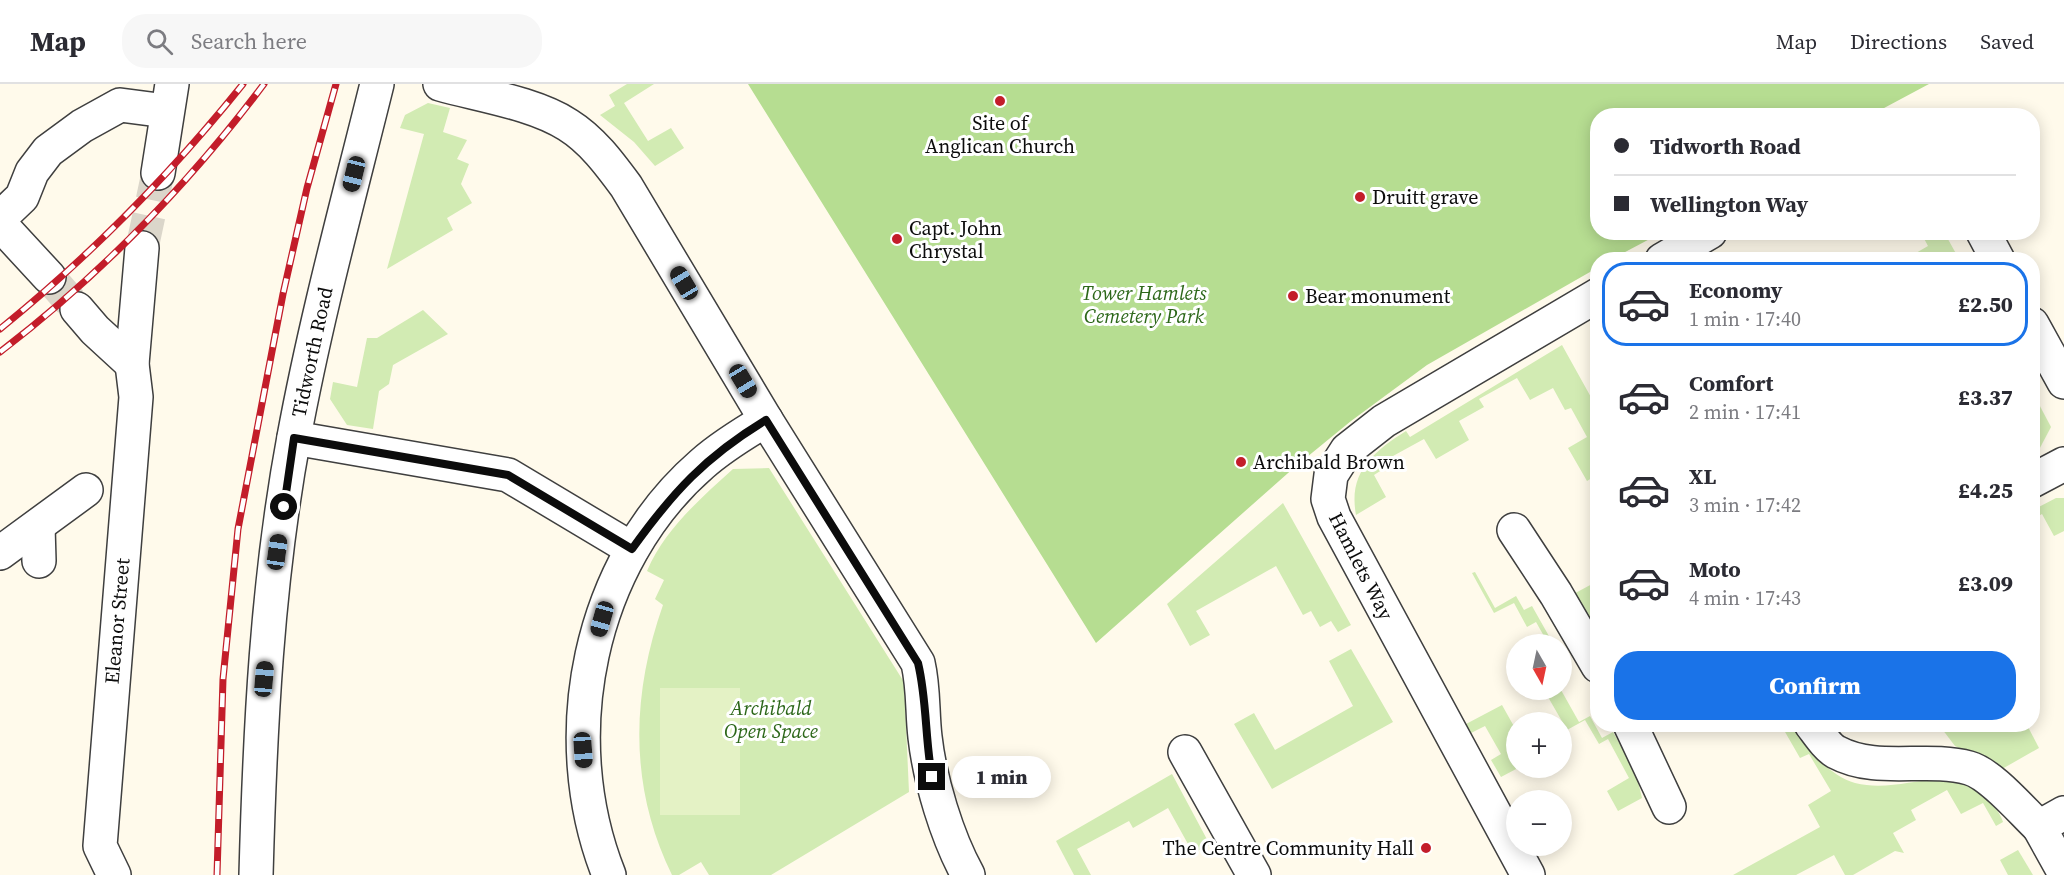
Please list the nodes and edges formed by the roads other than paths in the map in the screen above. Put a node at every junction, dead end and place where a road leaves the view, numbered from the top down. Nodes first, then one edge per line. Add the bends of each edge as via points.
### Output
1 (377, 84) edge
2 (440, 84) edge
3 (169, 97) edge
4 (158, 174) tunnel mouth
5 (0, 218) edge
6 (0, 224) edge
7 (1696, 240) edge
8 (142, 248) tunnel mouth
9 (1676, 252) edge
10 (49, 277) tunnel mouth
11 (1590, 301) edge
12 (77, 309) tunnel mouth
13 (2040, 338) edge
14 (132, 364) junction
15 (2064, 382) edge
16 (766, 420) junction
17 (294, 438) junction
18 (2064, 464) edge
19 (2040, 477) edge
20 (86, 490) dead end
21 (38, 526) junction
22 (1514, 530) dead end
23 (632, 549) junction
24 (0, 553) edge
25 (39, 561) dead end
26 (1590, 652) edge
27 (1634, 732) edge
28 (1819, 732) edge
29 (1185, 752) dead end
30 (1669, 807) dead end
31 (2052, 820) edge
32 (2064, 872) edge
33 (114, 875) edge
34 (256, 875) edge
35 (609, 875) edge
36 (968, 875) edge
37 (1254, 875) edge
38 (1528, 875) edge

1 - 17 street, Tidworth Road via 326,286
2 - 16 street via 541,112 582,135 607,160
3 - 4 street
3 - 5 street via 120,105 82,126 48,151 32,172 22,197
6 - 10 street
7 - 9 street
8 - 14 street, Eleanor Street
11 - 38 street, Hamlets Way via 1384,421 1347,450 1331,475 1328,499 1334,517
12 - 14 street
13 - 15 street
14 - 33 street, Eleanor Street via 135,397 100,846
16 - 23 street via 702,464
16 - 36 street via 918,663 924,687 925,736 932,777
17 - 23 street via 508,475
17 - 34 street, Tidworth Road via 277,552 262,700
18 - 19 street
20 - 21 street
21 - 24 street
21 - 25 street
22 - 26 street
23 - 35 street via 602,619 586,686 583,723 585,785
27 - 30 street
28 - 31 street via 1835,752 1867,762 1940,763 1971,768
29 - 37 street
31 - 32 street

